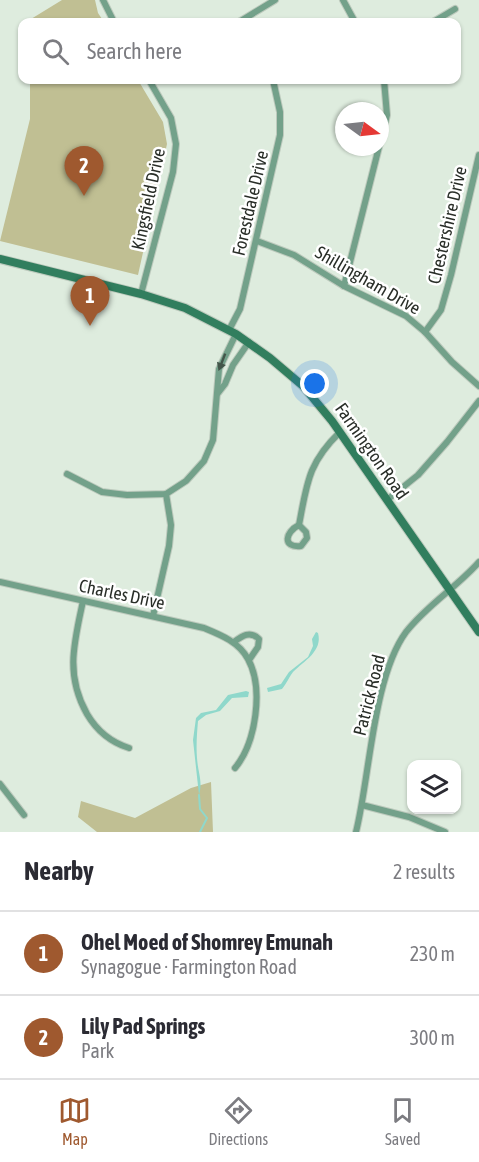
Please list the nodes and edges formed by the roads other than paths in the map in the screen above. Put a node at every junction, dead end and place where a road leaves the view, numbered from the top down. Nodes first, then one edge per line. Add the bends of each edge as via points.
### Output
1 (103, 0) edge
2 (275, 0) edge
3 (343, 0) edge
4 (455, 9) dead end
5 (112, 18) edge
6 (251, 18) edge
7 (353, 18) edge
8 (440, 18) edge
9 (151, 84) edge
10 (274, 84) edge
11 (384, 84) edge
12 (386, 102) edge
13 (479, 155) edge
14 (377, 156) edge
15 (257, 241) junction
16 (0, 259) edge
17 (344, 286) junction
18 (141, 294) junction
19 (233, 332) junction
20 (425, 332) junction
21 (249, 342) junction
22 (479, 386) edge
23 (218, 393) junction
24 (479, 401) edge
25 (340, 432) junction
26 (68, 474) dead end
27 (166, 494) junction
28 (387, 500) junction
29 (299, 525) dead end
30 (479, 562) edge
31 (0, 582) edge
32 (448, 590) junction
33 (83, 601) junction
34 (153, 616) junction
35 (479, 632) edge
36 (234, 642) junction
37 (249, 660) junction
38 (129, 748) dead end
39 (234, 768) dead end
40 (0, 784) edge
41 (363, 805) junction
42 (24, 815) dead end
43 (356, 832) edge
44 (445, 832) edge

1 - 5 street
2 - 6 street
3 - 7 street
4 - 8 street
9 - 18 street, Kingsfield Drive via 171,118 176,144 173,172
10 - 15 street, Forestdale Drive via 280,135
11 - 12 street
13 - 20 street, Chestershire Drive via 441,310
14 - 17 street
15 - 17 street, Shillingham Drive via 294,255
15 - 19 street, Forestdale Drive
16 - 18 street, Farmington Road
17 - 20 street, Shillingham Drive via 406,316
18 - 19 street, Farmington Road via 185,308
19 - 21 street, Farmington Road
19 -> 23 street, Forestdale Drive via 219,369
20 - 22 street, Shillingham Drive
21 - 23 street
21 - 25 street, Farmington Road via 303,386
23 - 27 street, Forestdale Drive via 213,440 204,461 186,481
24 - 28 street via 418,475
25 - 28 street, Farmington Road
25 - 29 street via 314,464
26 - 27 street via 102,492
27 - 34 street via 170,546
28 - 32 street, Farmington Road
30 - 32 street, Patrick Road
31 - 33 street, Charles Drive
32 - 35 street, Farmington Road
32 - 41 street, Patrick Road via 417,620 397,648 385,679
33 - 34 street, Charles Drive
33 - 38 street via 72,668 78,697 93,724 104,735
34 - 36 street, Charles Drive via 204,628
36 - 37 street, Charles Drive
36 - 37 street, Charles Drive via 248,634 259,639 257,651
37 - 39 street, Charles Drive via 257,712 251,737
40 - 42 street
41 - 43 street, Patrick Road
41 - 44 street

